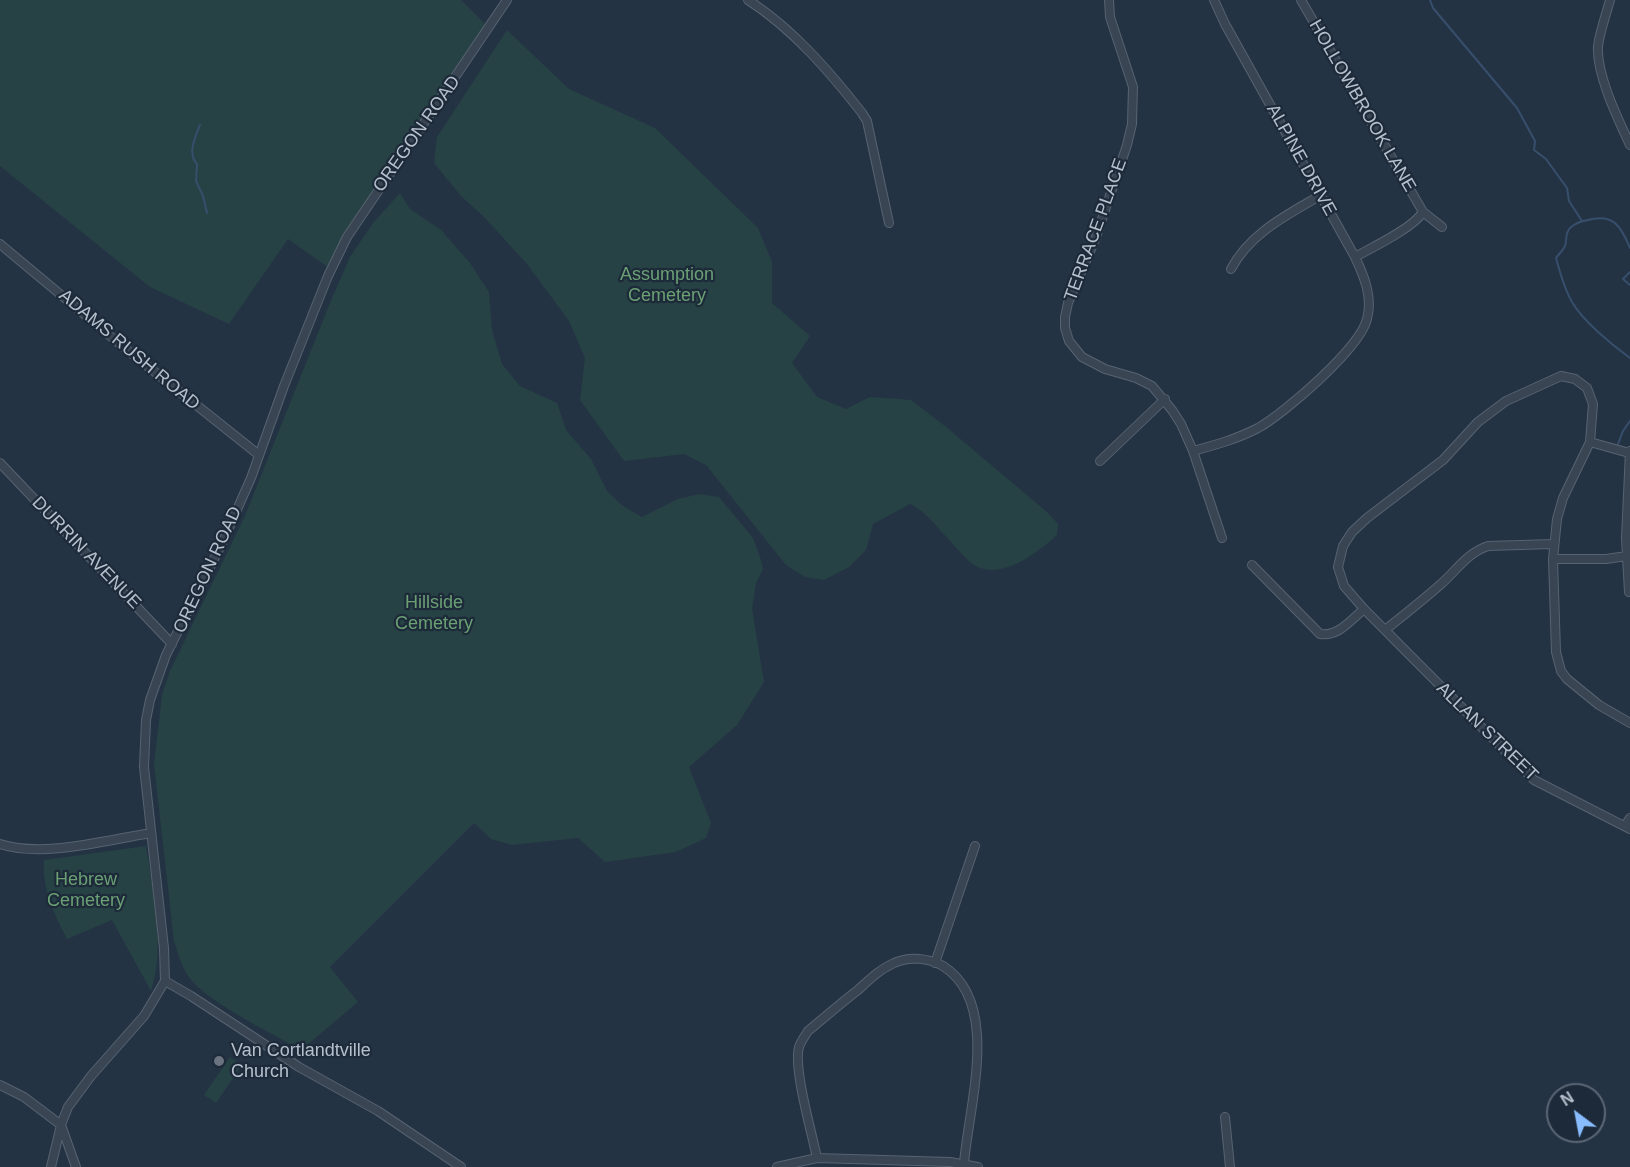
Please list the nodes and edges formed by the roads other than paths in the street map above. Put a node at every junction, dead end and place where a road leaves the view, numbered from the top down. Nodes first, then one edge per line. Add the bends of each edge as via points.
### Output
1 (507, 0) edge
2 (748, 0) edge
3 (1109, 0) edge
4 (1214, 0) edge
5 (1301, 0) edge
6 (1610, 0) edge
7 (1630, 145) edge
8 (1321, 195) junction
9 (1423, 212) junction
10 (889, 223) dead end
11 (1442, 227) dead end
12 (0, 244) edge
13 (1355, 257) junction
14 (1231, 269) dead end
15 (1165, 399) junction
16 (1590, 442) junction
17 (1193, 451) junction
18 (1630, 452) edge
19 (259, 455) junction
20 (1100, 461) dead end
21 (0, 463) edge
22 (1222, 538) dead end
23 (1553, 544) junction
24 (1627, 556) junction
25 (1553, 559) junction
26 (1252, 565) dead end
27 (1629, 591) edge
28 (1364, 609) junction
29 (1385, 630) junction
30 (172, 644) junction
31 (1630, 723) edge
32 (1630, 818) edge
33 (1628, 827) edge
34 (151, 833) junction
35 (0, 844) edge
36 (975, 846) dead end
37 (935, 963) junction
38 (165, 981) junction
39 (0, 1085) edge
40 (1225, 1117) dead end
41 (61, 1125) junction
42 (817, 1158) junction
43 (964, 1164) junction
44 (51, 1167) edge
45 (76, 1167) edge
46 (461, 1167) edge
47 (777, 1167) edge
48 (978, 1167) edge
49 (1230, 1167) edge

1 - 19 street, OREGON ROAD via 347,237 328,276
2 - 10 street via 807,48 867,120
3 - 15 street, TERRACE PLACE via 1110,17 1133,87 1132,124 1096,237 1068,303 1065,328 1082,357 1152,386
4 - 8 street, ALPINE DRIVE
5 - 9 street, HOLLOWBROOK LANE
6 - 7 street via 1598,56 1606,88
8 - 13 street, ALPINE DRIVE
8 - 14 street via 1255,238
9 - 11 street
9 - 13 street
12 - 19 street, ADAMS RUSH ROAD
13 - 17 street, ALPINE DRIVE via 1369,302 1365,325 1354,344 1331,369 1258,428
15 - 17 street, TERRACE PLACE
15 - 20 street
16 - 18 street
16 - 23 street via 1563,498
16 - 28 street, ALLAN STREET via 1593,404 1587,388 1575,379 1561,376 1506,401 1478,422 1443,460 1352,531 1338,567 1344,586
17 - 22 street, TERRACE PLACE
18 - 24 street
19 - 30 street, OREGON ROAD via 224,539
21 - 30 street, DURRIN AVENUE
23 - 25 street
23 - 29 street via 1479,549
24 - 25 street
24 - 27 street
25 - 31 street via 1556,652 1561,671 1599,705
26 - 28 street via 1320,634 1335,634
28 - 29 street, ALLAN STREET
29 - 33 street, ALLAN STREET via 1534,780
30 - 34 street, OREGON ROAD via 146,720 144,767
32 - 33 street
34 - 35 street via 54,849
34 - 38 street, OREGON ROAD
36 - 37 street
37 - 42 street via 905,959 880,971 802,1040 798,1066
37 - 43 street via 957,978 973,1005 978,1067
38 - 41 street via 144,1016 76,1094
38 - 46 street via 299,1067 397,1123
39 - 41 street via 24,1097
40 - 49 street
41 - 44 street
41 - 45 street
42 - 43 street
42 - 47 street
43 - 48 street

